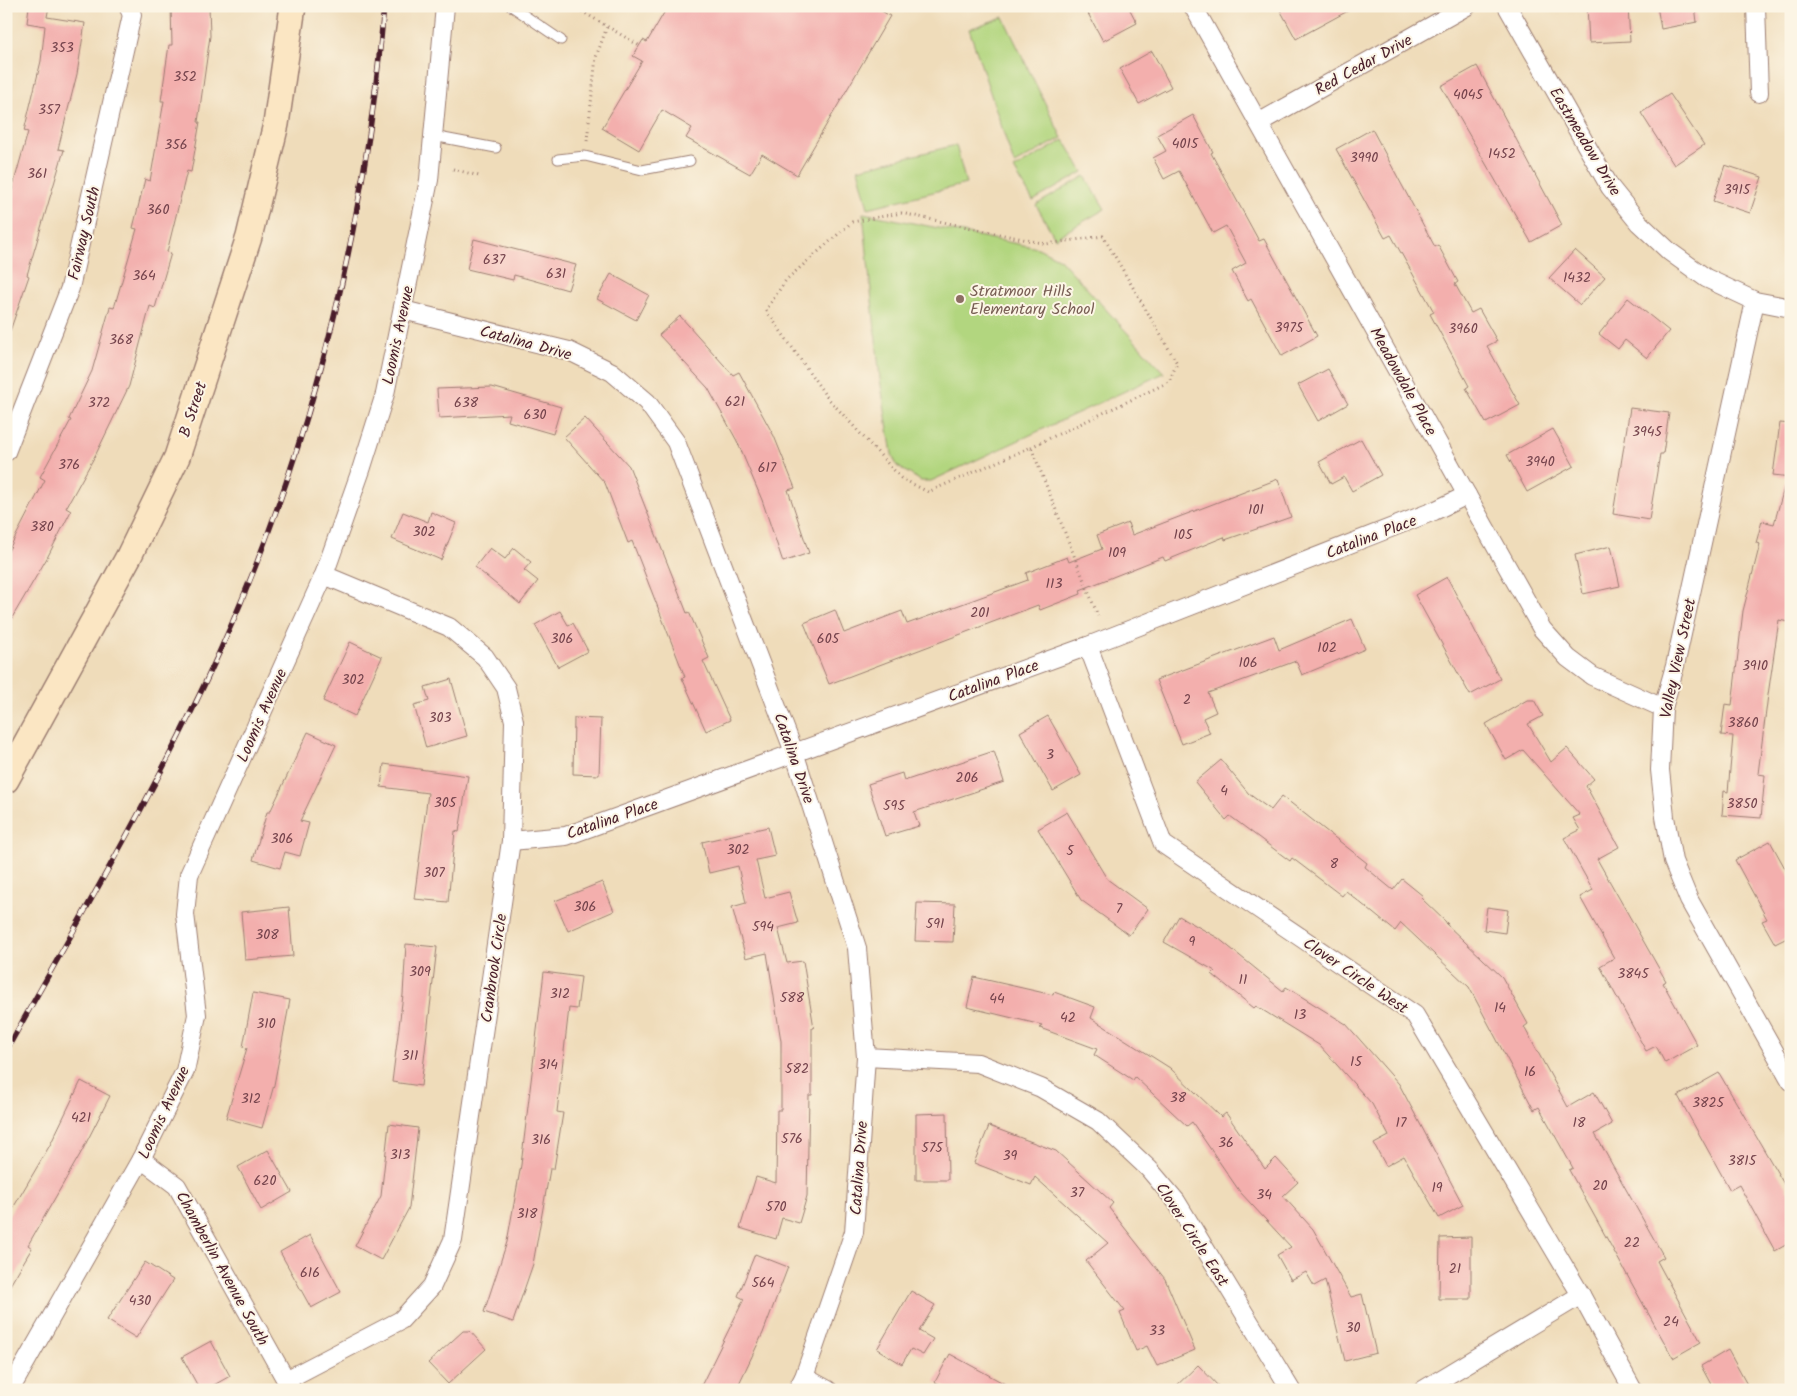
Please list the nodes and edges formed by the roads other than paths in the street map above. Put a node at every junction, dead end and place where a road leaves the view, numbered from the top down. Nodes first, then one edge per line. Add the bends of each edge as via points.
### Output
1 (128, 6) edge
2 (293, 6) edge
3 (445, 6) edge
4 (511, 6) edge
5 (1193, 6) edge
6 (1467, 6) edge
7 (1508, 6) edge
8 (1756, 6) edge
9 (561, 40) dead end
10 (1759, 93) dead end
11 (1260, 122) junction
12 (433, 136) junction
13 (496, 148) dead end
14 (558, 159) dead end
15 (690, 160) dead end
16 (1755, 301) junction
17 (1791, 308) edge
18 (403, 310) junction
19 (6, 452) edge
20 (1467, 495) junction
21 (324, 575) junction
22 (1088, 646) junction
23 (1663, 708) junction
24 (794, 752) junction
25 (6, 780) edge
26 (511, 841) junction
27 (866, 1057) junction
28 (1791, 1081) edge
29 (141, 1159) junction
30 (1581, 1295) junction
31 (800, 1383) edge
32 (289, 1385) edge
33 (10, 1390) edge
34 (828, 1390) edge
35 (1291, 1390) edge
36 (1423, 1390) edge
37 (1633, 1390) edge

1 - 19 street, Fairway South via 132,15 70,288
2 - 25 main road, B Street via 276,124 249,237 177,457 129,556
3 - 12 street, Loomis Avenue
4 - 9 lane
5 - 11 street, Meadowdale Place
6 - 11 street, Red Cedar Drive
7 - 16 street, Eastmeadow Drive via 1610,187 1639,223 1670,252 1706,278
8 - 10 street
11 - 20 street, Meadowdale Place
12 - 13 lane
12 - 18 street, Loomis Avenue via 429,180
14 - 15 lane via 585,156 642,170
16 - 17 street, Eastmeadow Drive
16 - 23 street, Valley View Street
18 - 21 street, Loomis Avenue via 385,394
18 - 24 street, Catalina Drive via 569,351 612,372 647,402 676,442
20 - 22 street, Catalina Place via 1434,511
20 - 23 street, Meadowdale Place via 1542,630 1568,658 1592,676
21 - 26 street, Cranbrook Circle via 449,627 485,657 506,688 514,721
21 - 29 street, Loomis Avenue via 189,875 185,914 197,1014 185,1071
22 - 24 street, Catalina Place
22 - 30 street, Clover Circle West via 1163,844 1415,1015
23 - 28 street, Valley View Street via 1660,770 1674,861 1690,900
24 - 26 street, Catalina Place via 566,836
24 - 27 street, Catalina Drive via 857,948
26 - 32 street, Cranbrook Circle via 454,1240 432,1286 401,1320
27 - 31 street, Catalina Drive via 854,1232
27 - 35 street, Clover Circle East via 978,1063 1040,1088 1098,1121 1149,1169 1176,1201
29 - 32 street, Chamberlin Avenue South via 177,1186
29 - 33 street, Loomis Avenue
30 - 36 street
30 - 37 street, Clover Circle West
31 - 34 street

